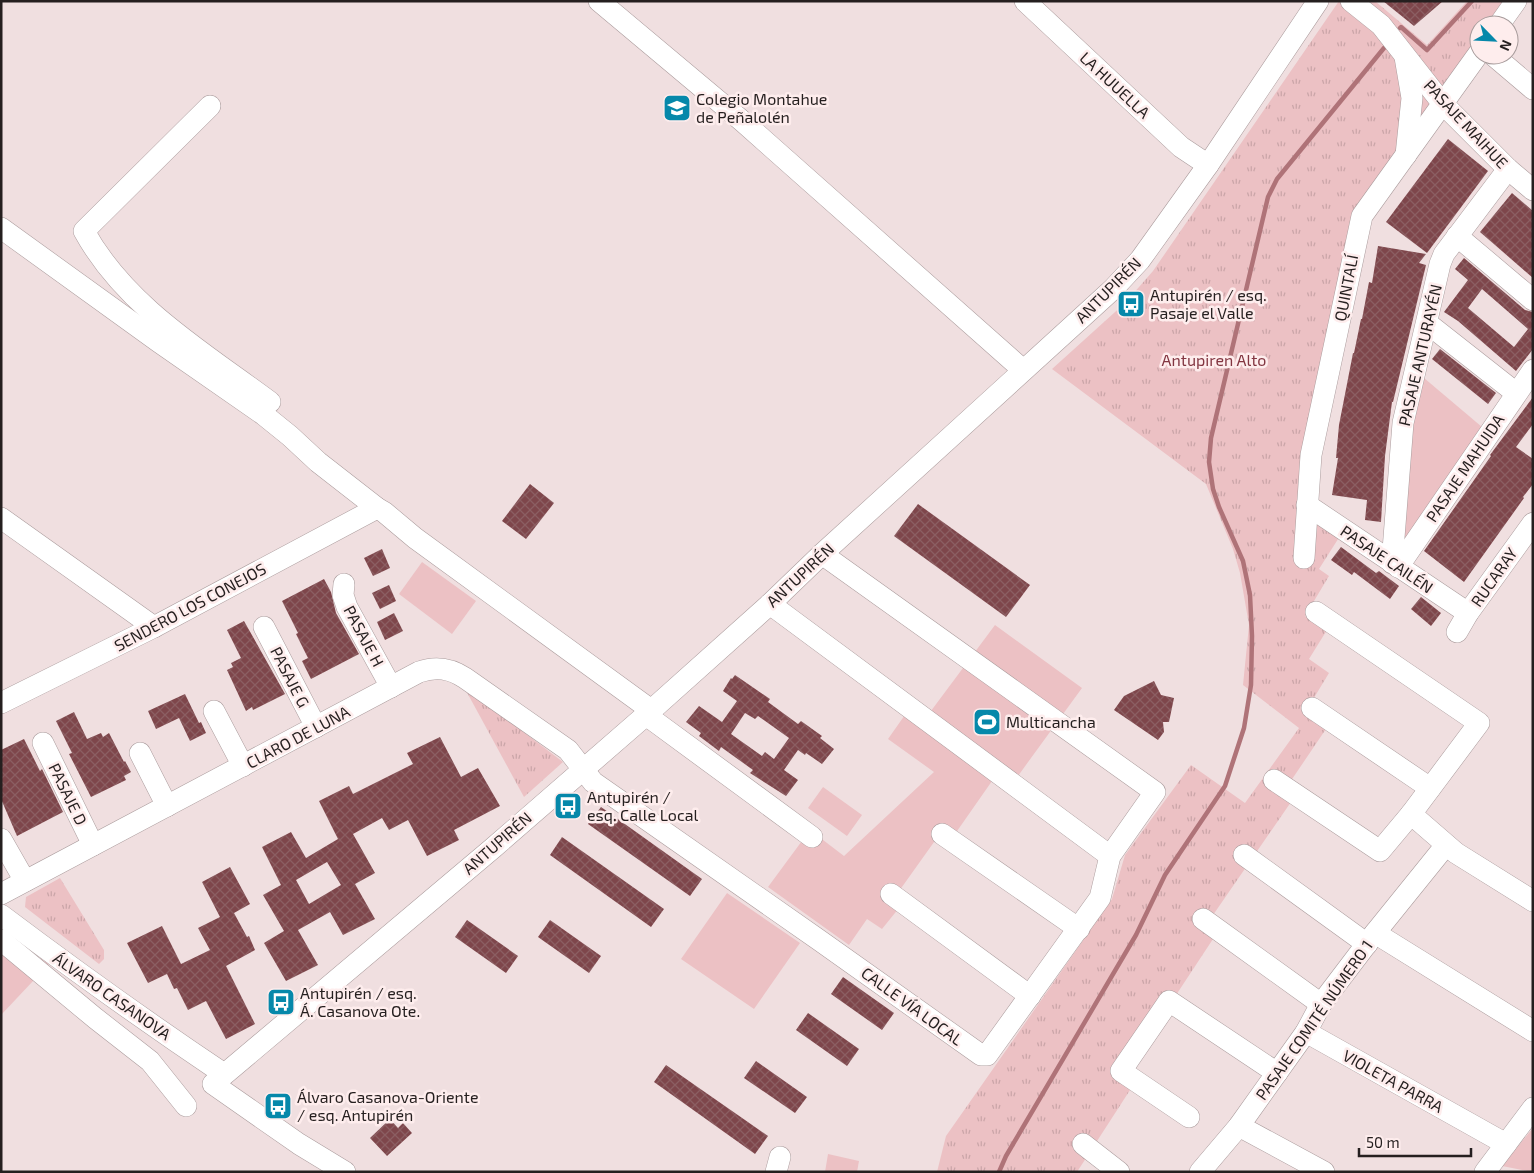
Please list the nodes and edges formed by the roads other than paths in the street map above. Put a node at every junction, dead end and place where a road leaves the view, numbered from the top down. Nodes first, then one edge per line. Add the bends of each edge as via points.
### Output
1 (599, 1) edge
2 (1025, 1) edge
3 (1318, 1) edge
4 (1351, 1) edge
5 (1516, 1) edge
6 (1506, 15) edge
7 (1404, 54) junction
8 (1471, 65) edge
9 (1505, 65) edge
10 (1533, 89) edge
11 (1443, 104) junction
12 (210, 106) dead end
13 (1406, 155) junction
14 (1208, 165) junction
15 (1508, 168) junction
16 (1533, 190) edge
17 (1, 228) edge
18 (1458, 236) junction
19 (1533, 300) edge
20 (1427, 323) junction
21 (1023, 370) junction
22 (1533, 370) edge
23 (1516, 393) junction
24 (290, 436) junction
25 (1307, 505) junction
26 (377, 508) junction
27 (1, 518) edge
28 (1533, 523) edge
29 (822, 554) junction
30 (1304, 558) dead end
31 (1395, 565) junction
32 (344, 584) dead end
33 (770, 604) junction
34 (1316, 612) dead end
35 (1468, 613) junction
36 (264, 626) dead end
37 (154, 627) junction
38 (1457, 632) dead end
39 (391, 687) junction
40 (1, 704) edge
41 (1312, 708) dead end
42 (214, 711) dead end
43 (648, 713) junction
44 (316, 727) junction
45 (43, 743) dead end
46 (140, 753) dead end
47 (243, 766) junction
48 (582, 769) junction
49 (1274, 780) dead end
50 (1430, 788) junction
51 (167, 806) junction
52 (1411, 814) junction
53 (942, 834) dead end
54 (812, 837) dead end
55 (1, 839) edge
56 (93, 845) junction
57 (1446, 845) junction
58 (1244, 855) dead end
59 (1110, 856) junction
60 (25, 881) junction
61 (1, 894) edge
62 (891, 894) dead end
63 (1533, 901) edge
64 (1, 915) edge
65 (1203, 919) dead end
66 (1079, 929) junction
67 (1371, 938) junction
68 (1, 940) edge
69 (1030, 996) junction
70 (1321, 1004) junction
71 (1306, 1032) junction
72 (1533, 1032) edge
73 (1277, 1073) junction
74 (218, 1079) junction
75 (186, 1106) dead end
76 (1533, 1108) edge
77 (1189, 1118) dead end
78 (1239, 1126) junction
79 (1083, 1144) dead end
80 (1506, 1144) junction
81 (345, 1172) edge
82 (1119, 1172) edge
83 (1200, 1172) edge
84 (1324, 1172) edge
85 (1486, 1172) edge

1 - 21 street via 741,120
2 - 14 street, LA HUUELLA via 1181,147
3 - 14 street, ANTUPIRÉN
4 - 7 street, PASAJE MAIHUE via 1381,25
5 - 6 street
7 - 11 street, PASAJE MAIHUE
7 - 13 street, PASAJE MAIHUE via 1412,98
8 - 11 street, QUINTALÍ
9 - 10 street
11 - 13 street, QUINTALÍ
11 - 15 street, PASAJE MAIHUE
12 - 24 street via 84,231 96,253 126,288 163,322 292,422 294,429
13 - 25 street, QUINTALÍ via 1362,216 1356,237 1311,455
14 - 21 street, ANTUPIRÉN via 1140,260 1113,289
15 - 16 street, PASAJE MAIHUE
15 - 18 street, PASAJE ANTURAYÉN
17 - 24 street
18 - 19 street
18 - 20 street, PASAJE ANTURAYÉN via 1440,264
20 - 23 street
20 - 31 street, PASAJE ANTURAYÉN via 1403,422
21 - 29 street, ANTUPIRÉN
22 - 23 street, PASAJE MAHUIDA
23 - 31 street, PASAJE MAHUIDA
24 - 26 street
25 - 30 street, QUINTALÍ
25 - 31 street, PASAJE CAILÉN
26 - 37 street, SENDERO LOS CONEJOS
26 - 43 street
27 - 37 street
28 - 35 street, RUCARAY
29 - 33 street, ANTUPIRÉN
29 - 59 street, CALLE VÍA LOCAL via 1156,792
31 - 35 street, PASAJE CAILÉN
32 - 39 street, PASAJE H via 347,607
33 - 43 street, ANTUPIRÉN
33 - 59 street
34 - 50 street via 1479,723
35 - 38 street, RUCARAY
36 - 44 street, PASAJE G
37 - 40 street, SENDERO LOS CONEJOS
39 - 44 street, CLARO DE LUNA
39 - 48 street, CLARO DE LUNA via 426,670 441,668 458,673 568,750
41 - 50 street
42 - 47 street
43 - 48 street, ANTUPIRÉN
43 - 54 street
44 - 47 street, CLARO DE LUNA
45 - 56 street, PASAJE D
46 - 51 street
47 - 51 street, CLARO DE LUNA
48 - 69 street, CALLE VÍA LOCAL via 593,782 981,1055 987,1055
48 - 74 street, ANTUPIRÉN
49 - 52 street via 1380,851
50 - 52 street
51 - 56 street, CLARO DE LUNA
52 - 57 street
53 - 66 street
55 - 60 street
56 - 60 street, CLARO DE LUNA
57 - 63 street
57 - 67 street, PASAJE COMITÉ NÚMERO 1
58 - 67 street
59 - 66 street, CALLE VÍA LOCAL via 1100,898
60 - 61 street, CLARO DE LUNA
62 - 69 street
64 - 74 street, ÁLVARO CASANOVA via 150,1024
65 - 70 street
66 - 69 street, CALLE VÍA LOCAL
67 - 70 street, PASAJE COMITÉ NÚMERO 1
67 - 72 street
68 - 75 street via 150,1061
70 - 71 street, PASAJE COMITÉ NÚMERO 1
71 - 73 street, PASAJE COMITÉ NÚMERO 1
71 - 80 street, VIOLETA PARRA
73 - 77 street via 1169,1001 1121,1071
73 - 78 street, PASAJE COMITÉ NÚMERO 1
74 - 81 street, ÁLVARO CASANOVA via 299,1144
76 - 80 street
78 - 83 street, PASAJE COMITÉ NÚMERO 1
78 - 84 street
79 - 82 street
80 - 85 street

